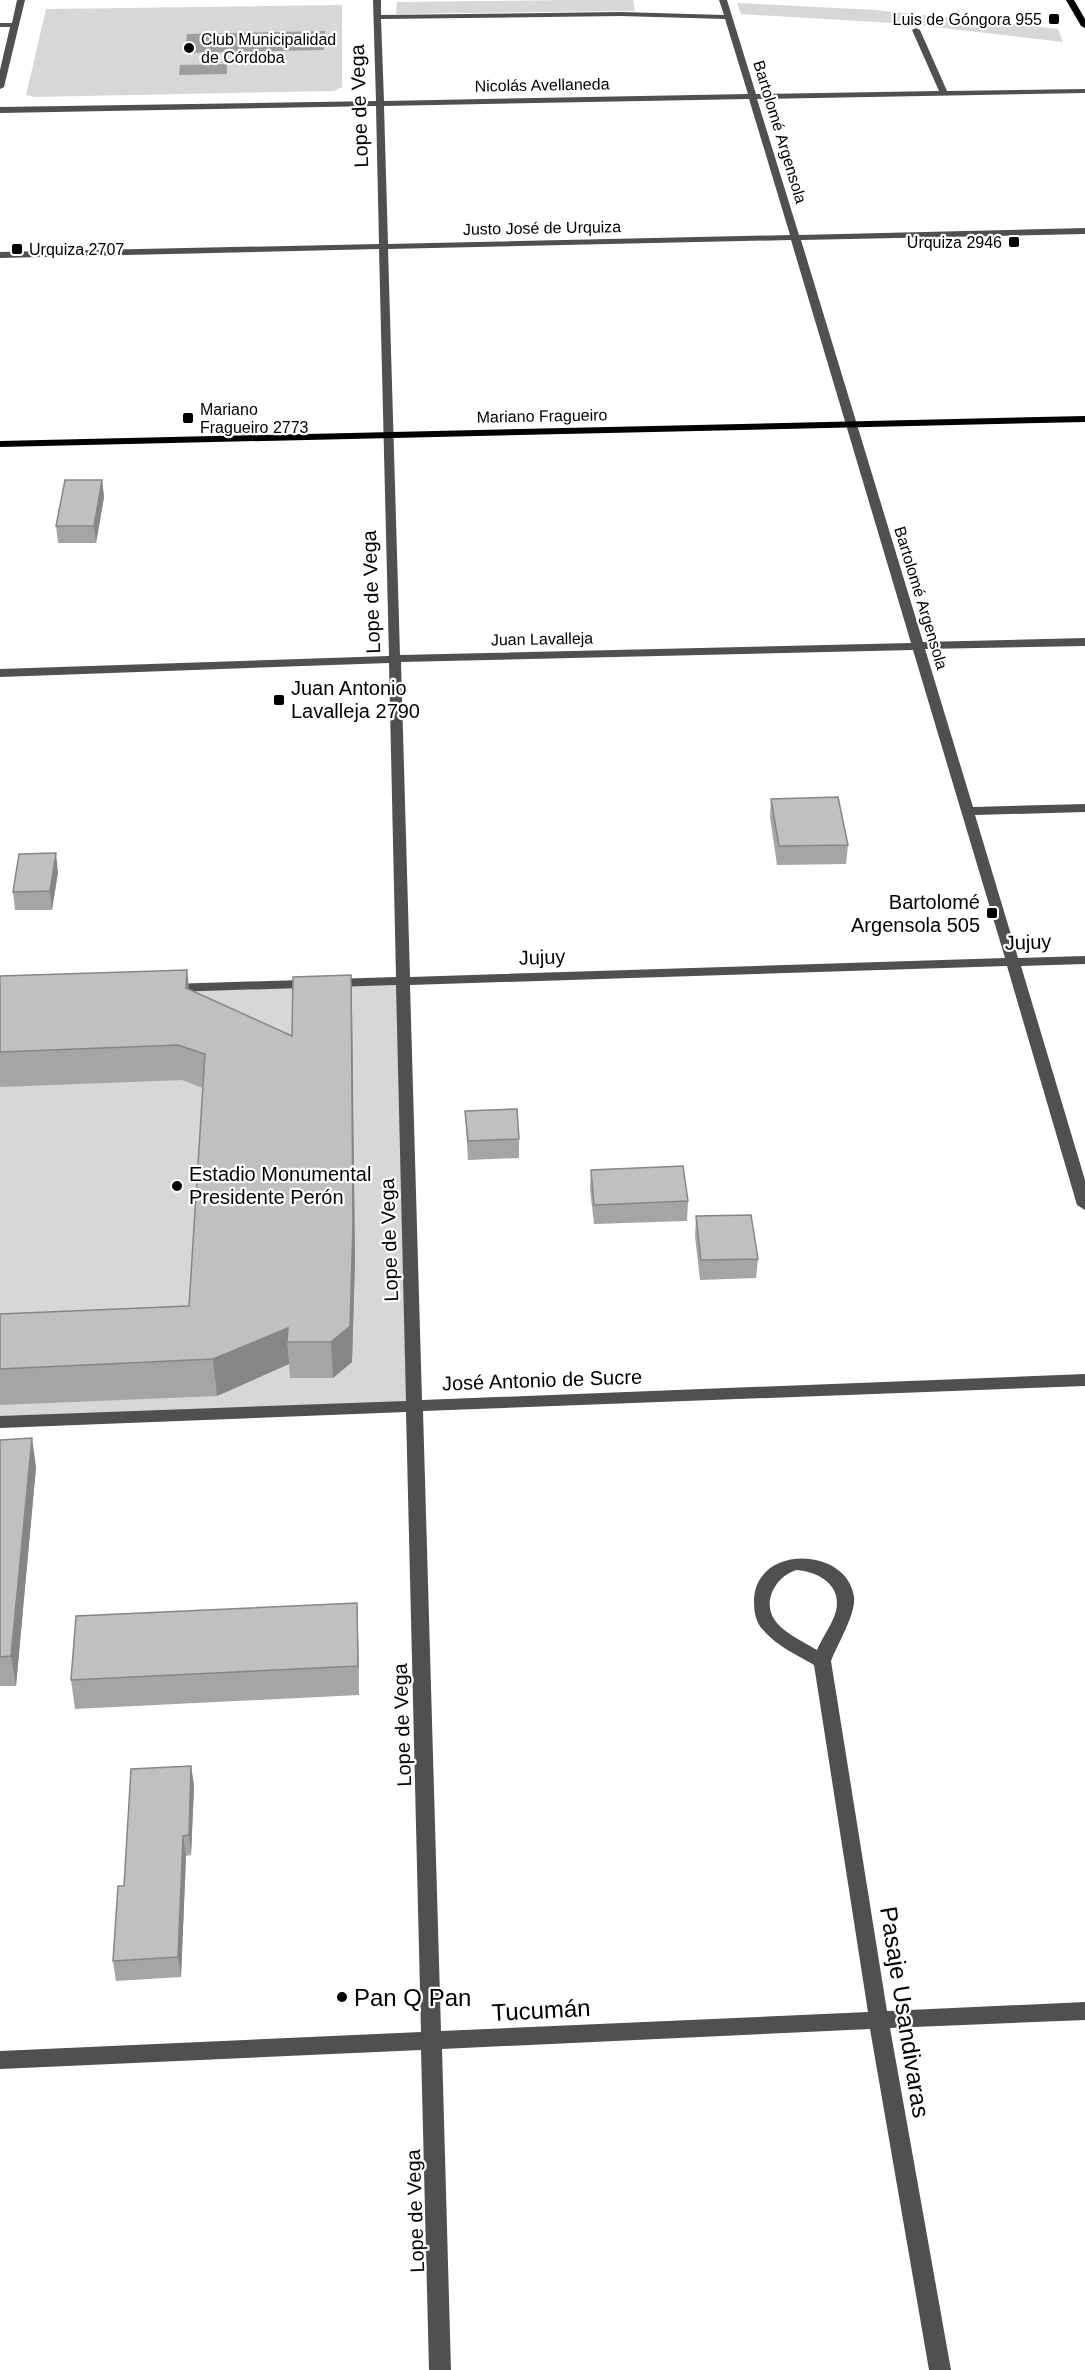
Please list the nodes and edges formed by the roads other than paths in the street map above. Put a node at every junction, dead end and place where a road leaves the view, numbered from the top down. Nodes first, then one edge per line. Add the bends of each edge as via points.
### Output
1 (21, 0) edge
2 (377, 0) edge
3 (723, 0) edge
4 (1070, 0) edge
5 (728, 16) junction
6 (377, 17) junction
7 (0, 25) edge
8 (15, 25) junction
9 (1085, 26) edge
10 (916, 30) dead end
11 (0, 87) edge
12 (1085, 91) edge
13 (944, 93) junction
14 (752, 96) junction
15 (380, 103) junction
16 (0, 110) edge
17 (1085, 231) edge
18 (795, 238) junction
19 (383, 247) junction
20 (0, 255) edge
21 (1085, 419) edge
22 (852, 424) junction
23 (388, 435) junction
24 (0, 444) edge
25 (1085, 642) edge
26 (918, 646) junction
27 (394, 659) junction
28 (0, 673) edge
29 (1085, 808) edge
30 (968, 811) junction
31 (1085, 960) edge
32 (1012, 962) junction
33 (403, 981) junction
34 (154, 988) edge
35 (1085, 1205) edge
36 (1085, 1380) edge
37 (414, 1406) junction
38 (0, 1422) edge
39 (822, 1661) junction
40 (1085, 2011) edge
41 (879, 2021) junction
42 (431, 2041) junction
43 (0, 2060) edge
44 (440, 2370) edge
45 (940, 2370) edge

1 - 8 street
2 - 6 street, Lope de Vega
3 - 5 street, Bartolomé Argensola
4 - 9 main road
5 - 6 street
5 - 14 street, Bartolomé Argensola
6 - 15 street, Lope de Vega
7 - 8 street
8 - 11 street
10 - 13 street
12 - 13 street, Nicolás Avellaneda
13 - 14 street, Nicolás Avellaneda
14 - 15 street, Nicolás Avellaneda
14 - 18 street, Bartolomé Argensola
15 - 16 street, Nicolás Avellaneda
15 - 19 street, Lope de Vega
17 - 18 street, Justo José de Urquiza
18 - 19 street, Justo José de Urquiza
18 - 22 street, Bartolomé Argensola
19 - 20 street, Justo José de Urquiza
19 - 23 street, Lope de Vega
21 - 22 main road, Mariano Fragueiro
22 - 23 main road, Mariano Fragueiro
22 - 26 street, Bartolomé Argensola
23 - 24 main road, Mariano Fragueiro
23 - 27 street, Lope de Vega
25 - 26 street, Juan Lavalleja
26 - 27 street, Juan Lavalleja
26 - 30 street, Bartolomé Argensola
27 - 28 street, Juan Lavalleja
27 - 33 street, Lope de Vega
29 - 30 street
30 - 32 street, Bartolomé Argensola
31 - 32 street, Jujuy
32 - 33 street, Jujuy
32 - 35 street, Bartolomé Argensola
33 - 34 street, Jujuy
33 - 37 street, Lope de Vega
36 - 37 street, José Antonio de Sucre
37 - 38 street, José Antonio de Sucre
37 - 42 street, Lope de Vega
39 - 39 street via 766,1622 762,1601 765,1581 776,1570 797,1563 820,1567 837,1576 845,1610
39 - 41 street, Pasaje Usandivaras
40 - 41 street, Tucumán
41 - 42 street, Tucumán
41 - 45 street, Pasaje Usandivaras
42 - 43 street, Tucumán
42 - 44 street, Lope de Vega

